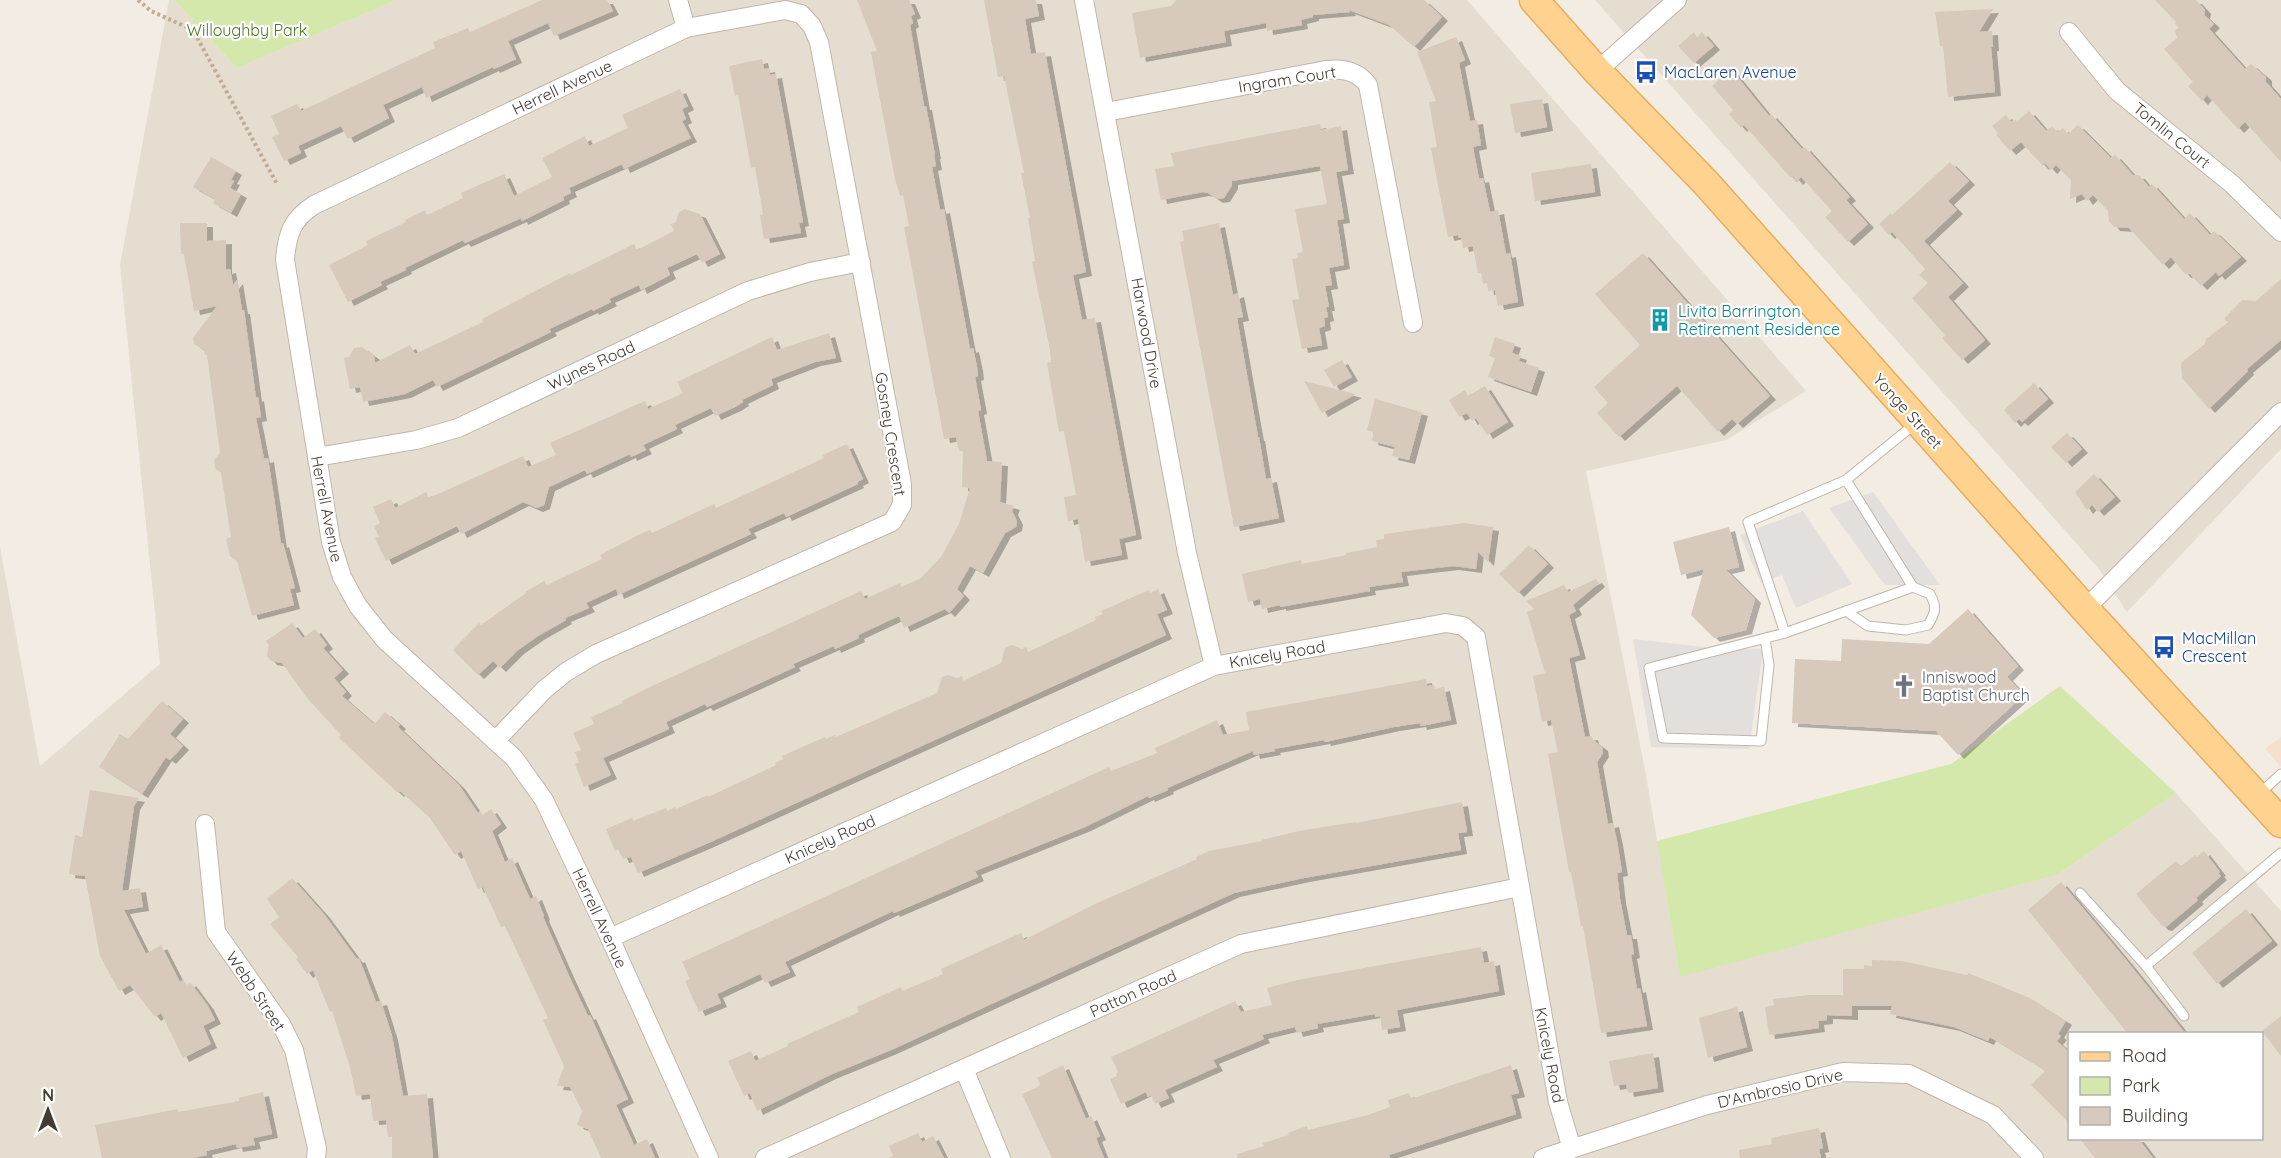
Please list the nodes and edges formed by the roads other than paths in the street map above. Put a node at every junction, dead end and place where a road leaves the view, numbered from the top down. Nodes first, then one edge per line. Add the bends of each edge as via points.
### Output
1 (678, 0) edge
2 (1084, 0) edge
3 (1534, 0) edge
4 (1677, 0) edge
5 (686, 28) junction
6 (2069, 32) dead end
7 (1597, 71) junction
8 (1106, 112) junction
9 (2281, 232) edge
10 (861, 262) junction
11 (1413, 323) dead end
12 (2281, 412) edge
13 (1918, 422) junction
14 (317, 456) junction
15 (1846, 480) junction
16 (1913, 587) junction
17 (2085, 609) junction
18 (1846, 611) junction
19 (1785, 633) junction
20 (1765, 638) junction
21 (1214, 666) junction
22 (495, 741) junction
23 (2281, 774) edge
24 (2257, 797) junction
25 (2281, 823) edge
26 (205, 824) dead end
27 (2281, 853) edge
28 (1520, 887) junction
29 (2080, 893) dead end
30 (610, 938) junction
31 (2146, 966) junction
32 (2184, 1016) dead end
33 (964, 1069) junction
34 (1572, 1149) junction
35 (316, 1158) edge
36 (709, 1158) edge
37 (765, 1158) edge
38 (1001, 1158) edge
39 (1543, 1158) edge
40 (2034, 1158) edge

1 - 5 street
2 - 8 street, Harwood Drive
3 - 7 main road, Yonge Street
4 - 7 street
5 - 10 street, Gosney Crescent via 785,10 801,15 812,26 819,42
5 - 14 street, Herrell Avenue via 300,213 286,238 285,260
6 - 9 street, Tomlin Court via 2116,91 2232,184
7 - 13 main road, Yonge Street via 1706,183
8 - 11 street, Ingram Court via 1326,70 1358,75 1368,85
8 - 21 street, Harwood Drive via 1187,553
10 - 14 street, Wynes Road via 748,291 459,428 416,440
10 - 22 street, Gosney Crescent via 902,484 902,505 892,522 596,654 545,688
12 - 17 street
13 - 15 lane
13 - 17 main road, Yonge Street
14 - 22 street, Herrell Avenue via 331,542 342,577 358,606 384,639
15 - 16 lane
15 - 19 lane via 1748,522
16 - 18 lane
16 - 18 lane via 1930,594 1936,604 1936,613 1928,625 1906,630 1868,626
17 - 24 main road, Yonge Street
18 - 19 lane
19 - 20 lane
20 - 20 lane via 1769,665 1761,741 1663,738 1649,668
21 - 28 street, Knicely Road via 1446,623 1463,626 1476,637
21 - 30 street, Knicely Road
22 - 30 street, Herrell Avenue via 514,758 544,800
23 - 24 lane
24 - 25 main road, Yonge Street
26 - 35 street, Webb Street via 216,932 281,1024 294,1050
27 - 31 lane
28 - 33 street, Patton Road via 1241,944
28 - 34 street, Knicely Road via 1558,1102
29 - 31 lane
30 - 36 street, Herrell Avenue
31 - 32 lane
33 - 37 street, Patton Road
33 - 38 street
34 - 39 street, D'Ambrosio Drive
34 - 40 street, D'Ambrosio Drive via 1707,1105 1843,1072 1908,1074 1993,1115

